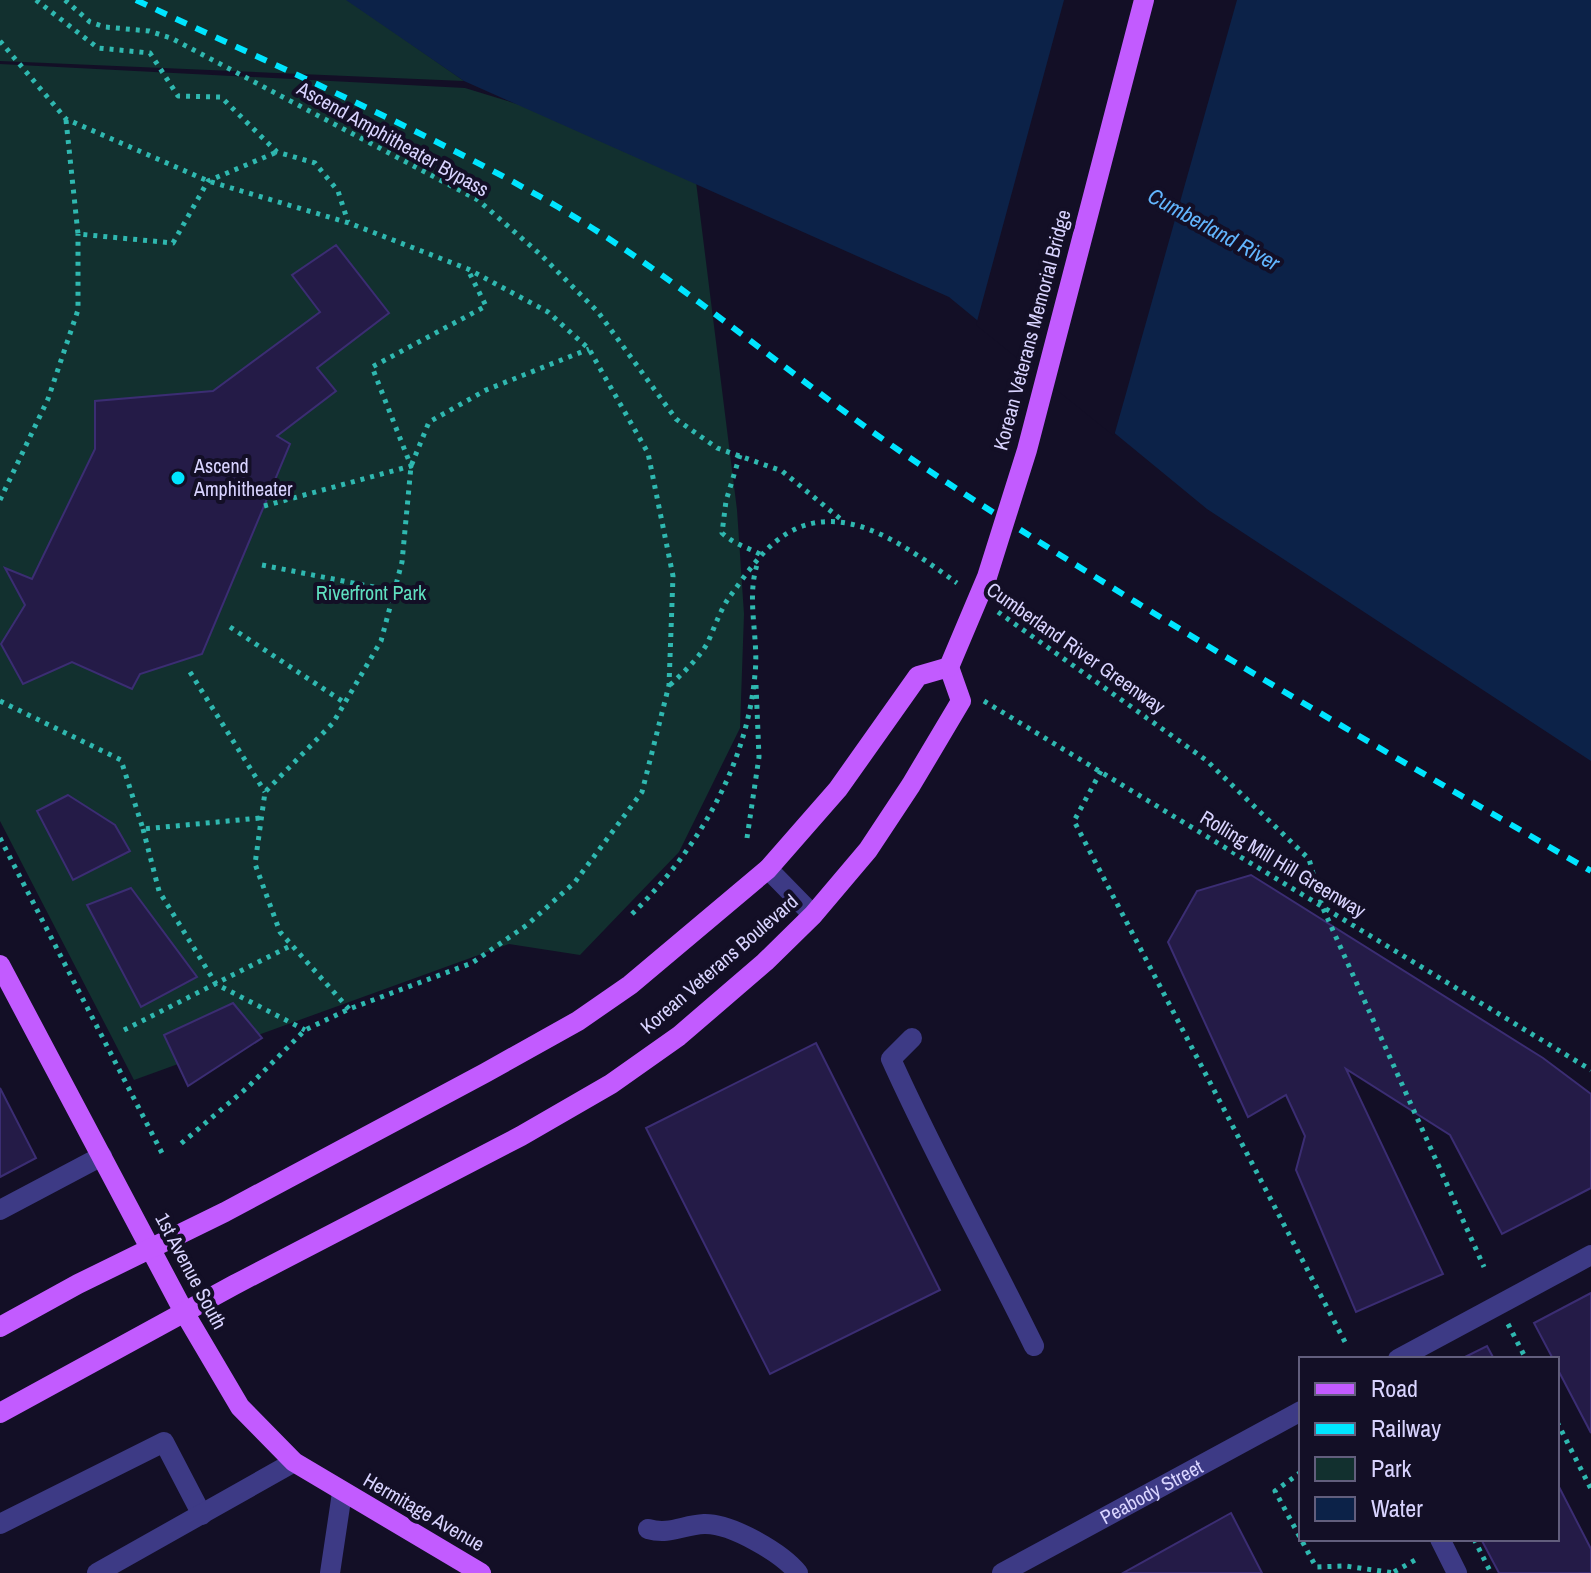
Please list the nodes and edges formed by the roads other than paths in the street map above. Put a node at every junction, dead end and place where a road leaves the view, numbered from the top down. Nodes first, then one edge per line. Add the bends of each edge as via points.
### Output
1 (1144, 0) edge
2 (949, 667) junction
3 (768, 869) junction
4 (813, 915) junction
5 (0, 965) edge
6 (912, 1038) dead end
7 (102, 1156) junction
8 (0, 1210) edge
9 (153, 1249) junction
10 (1591, 1255) edge
11 (184, 1312) junction
12 (0, 1327) edge
13 (1034, 1346) dead end
14 (1402, 1357) edge
15 (1299, 1412) edge
16 (0, 1413) edge
17 (294, 1462) junction
18 (342, 1493) junction
19 (202, 1515) junction
20 (0, 1524) edge
21 (648, 1529) dead end
22 (1441, 1541) edge
23 (97, 1573) edge
24 (330, 1573) edge
25 (481, 1573) edge
26 (798, 1573) edge
27 (1002, 1573) edge
28 (1457, 1573) edge

1 - 2 main road, Korean Veterans Memorial Bridge, bridge via 1027,450 987,577
2 - 3 main road, Korean Veterans Boulevard via 918,676 838,789
2 - 4 main road, Korean Veterans Boulevard via 961,701 868,850
3 - 4 street
3 - 9 main road, Korean Veterans Boulevard via 630,985 578,1021
4 - 11 main road, Korean Veterans Boulevard via 679,1036 611,1084
5 - 7 main road, 1st Avenue South
6 - 13 street via 891,1059
7 - 8 street
7 - 9 main road, 1st Avenue South
9 - 11 main road, 1st Avenue South
9 - 12 main road, Korean Veterans Boulevard
10 - 14 street
11 - 16 main road, Korean Veterans Boulevard
11 - 17 main road, 1st Avenue South via 240,1407
15 - 27 street, Peabody Street
17 - 18 main road, 1st Avenue South
17 - 19 street
18 - 24 street
18 - 25 main road, Hermitage Avenue
19 - 20 street via 164,1442
19 - 23 street
21 - 26 street via 667,1532 716,1525 779,1555
22 - 28 street

